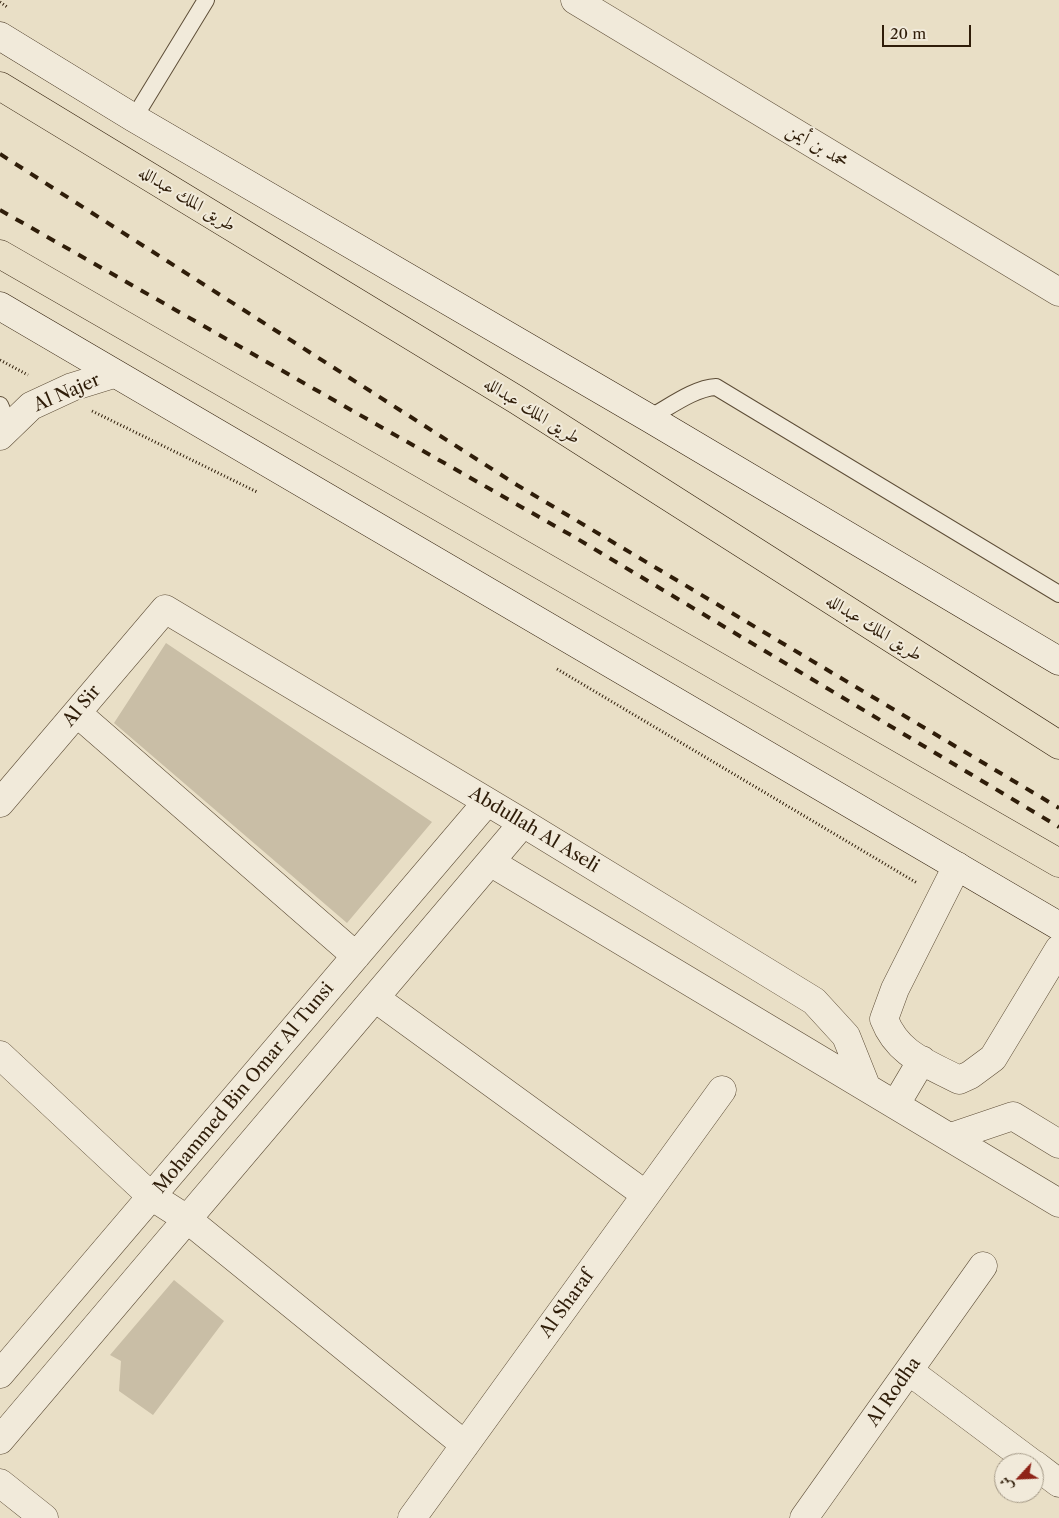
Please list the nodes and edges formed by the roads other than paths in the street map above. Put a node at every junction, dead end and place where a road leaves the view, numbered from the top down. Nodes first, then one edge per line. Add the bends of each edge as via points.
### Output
1 (206, 0) edge
2 (575, 0) edge
3 (0, 36) edge
4 (0, 86) edge
5 (134, 118) junction
6 (0, 254) edge
7 (1059, 292) edge
8 (0, 306) edge
9 (114, 374) junction
10 (649, 418) junction
11 (3, 423) edge
12 (1059, 594) edge
13 (165, 609) joint
14 (1059, 661) edge
15 (76, 713) junction
16 (1059, 745) edge
17 (487, 802) junction
18 (0, 803) edge
19 (523, 823) junction
20 (490, 862) junction
21 (1059, 862) edge
22 (957, 866) junction
23 (1059, 926) edge
24 (1059, 949) edge
25 (356, 956) junction
26 (376, 998) junction
27 (0, 1055) edge
28 (922, 1060) junction
29 (866, 1086) junction
30 (722, 1090) dead end
31 (896, 1104) junction
32 (951, 1137) junction
33 (1059, 1144) edge
34 (646, 1195) junction
35 (151, 1196) junction
36 (1059, 1203) edge
37 (187, 1219) junction
38 (983, 1266) dead end
39 (909, 1370) junction
40 (0, 1374) edge
41 (0, 1440) edge
42 (465, 1445) junction
43 (1018, 1453) edge
44 (1044, 1472) edge
45 (1059, 1483) edge
46 (0, 1484) edge
47 (44, 1518) edge
48 (412, 1518) edge
49 (804, 1518) edge

1 - 5 lane
2 - 7 street, محمد بن أيمن
3 - 5 street
4 - 16 highway, طريق الملك عبدالله via 517,400
5 - 10 street
6 - 21 highway
8 - 9 street
9 - 11 street, Al Najer via 61,392
9 - 22 street
10 - 12 lane via 696,393 716,387
10 - 14 street
13 - 15 street, Al Sir
13 - 17 street, Abdullah Al Aseli
15 - 18 street, Al Sir
15 - 25 street
17 - 19 street, Abdullah Al Aseli
17 - 25 street, Mohammed Bin Omar Al Tunsi
19 - 20 street
19 - 29 street, Abdullah Al Aseli via 814,1002 846,1036
20 - 26 street
20 - 29 street
22 - 23 street
22 - 28 street via 884,1019 890,1035 905,1052
24 - 28 street via 993,1058 959,1080
25 - 35 street, Mohammed Bin Omar Al Tunsi
26 - 34 street
26 - 37 street
27 - 35 street
28 - 31 street
29 - 31 street
30 - 34 street, Al Sharaf
31 - 32 street
32 - 33 street via 1013,1116
32 - 36 street
34 - 42 street, Al Sharaf
35 - 37 street
35 - 40 street, Mohammed Bin Omar Al Tunsi
37 - 41 street
37 - 42 street
38 - 39 street, Al Rodha
39 - 43 street
39 - 49 street, Al Rodha
42 - 48 street, Al Sharaf
44 - 45 street
46 - 47 street

